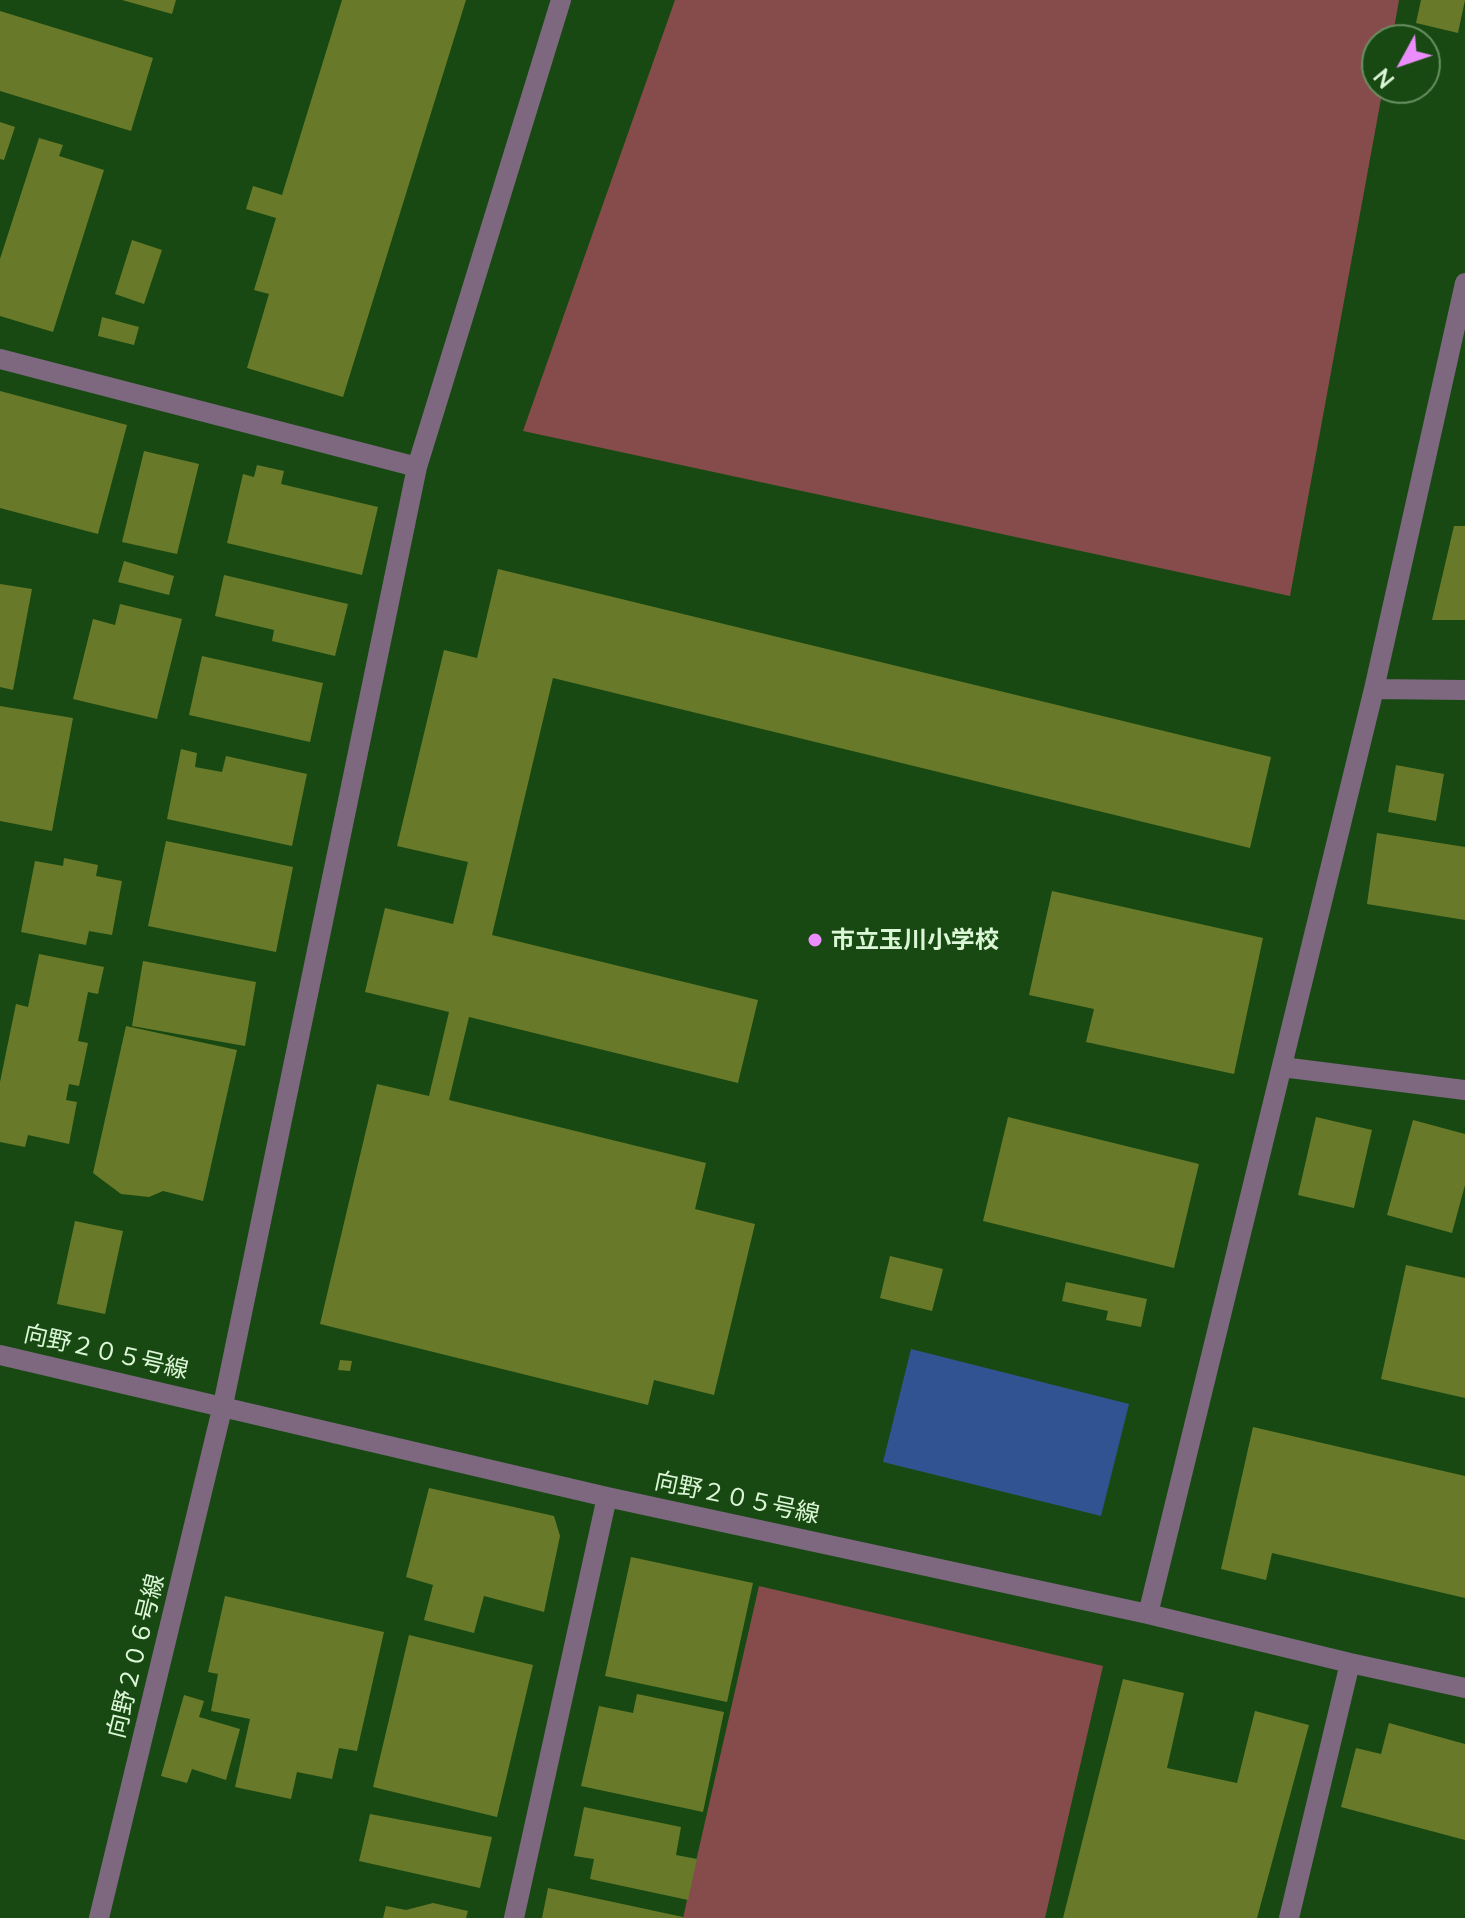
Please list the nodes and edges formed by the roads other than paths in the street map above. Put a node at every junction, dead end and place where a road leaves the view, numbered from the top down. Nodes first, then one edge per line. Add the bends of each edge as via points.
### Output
1 (561, 0) edge
2 (1465, 283) edge
3 (0, 359) edge
4 (417, 467) junction
5 (1374, 689) junction
6 (1465, 690) edge
7 (1282, 1067) junction
8 (1465, 1090) edge
9 (0, 1355) edge
10 (223, 1405) junction
11 (607, 1497) junction
12 (1148, 1614) junction
13 (1350, 1663) junction
14 (1465, 1688) edge
15 (99, 1918) edge
16 (514, 1918) edge
17 (1289, 1918) edge

1 - 4 street, 向野２０６号線
2 - 5 street
3 - 4 street
4 - 10 street, 向野２０６号線
5 - 6 street
5 - 7 street
7 - 8 street
7 - 12 street
9 - 10 street, 向野２０５号線
10 - 11 street, 向野２０５号線
10 - 15 street, 向野２０６号線
11 - 12 street, 向野２０５号線
11 - 16 street
12 - 13 street, 向野２０５号線
13 - 14 street, 向野２０５号線
13 - 17 street

